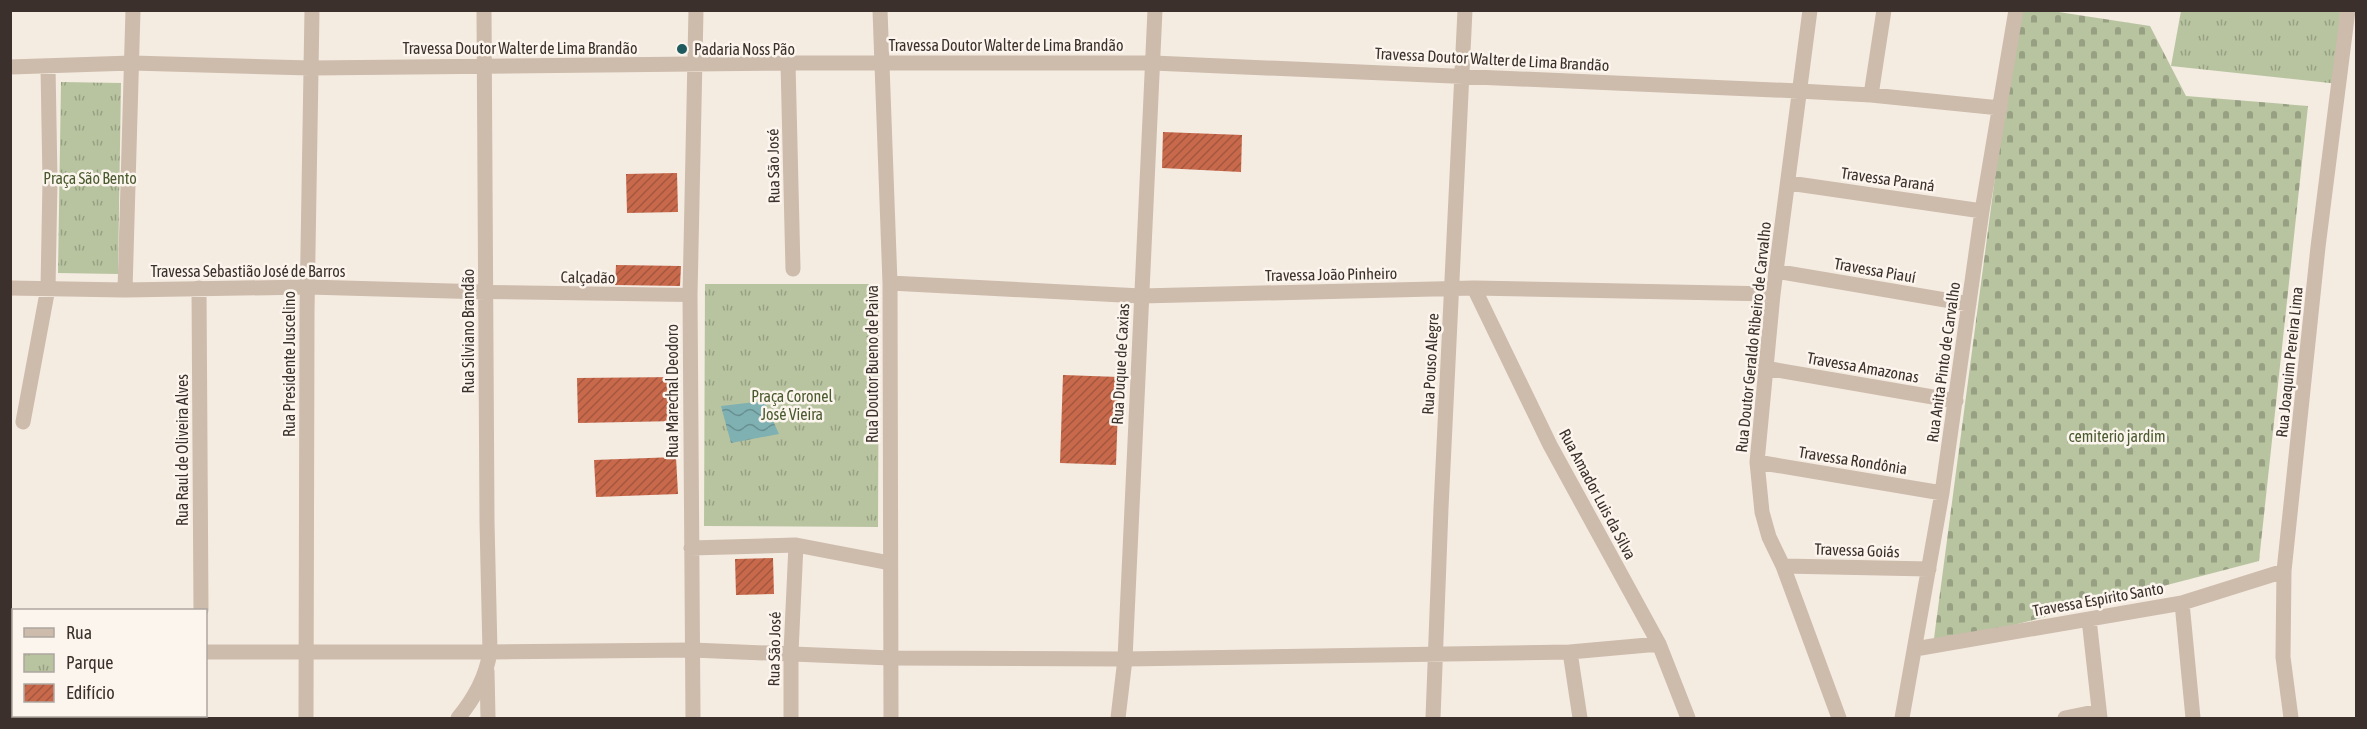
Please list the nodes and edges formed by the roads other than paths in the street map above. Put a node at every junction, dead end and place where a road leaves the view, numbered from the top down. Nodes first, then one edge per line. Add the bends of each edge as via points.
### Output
1 (133, 10) edge
2 (312, 10) edge
3 (484, 10) edge
4 (696, 10) edge
5 (880, 10) edge
6 (1155, 10) edge
7 (1465, 10) edge
8 (1810, 10) edge
9 (1884, 10) edge
10 (2016, 10) edge
11 (2348, 10) edge
12 (132, 63) junction
13 (788, 63) junction
14 (881, 63) junction
15 (1153, 63) junction
16 (695, 64) junction
17 (48, 66) junction
18 (485, 66) junction
19 (10, 67) edge
20 (311, 68) junction
21 (1462, 75) junction
22 (1799, 91) junction
23 (1871, 95) junction
24 (2000, 108) junction
25 (1789, 183) junction
26 (1982, 211) junction
27 (793, 269) dead end
28 (1775, 271) junction
29 (890, 283) junction
30 (308, 287) junction
31 (10, 288) edge
32 (48, 288) junction
33 (199, 288) junction
34 (1474, 288) junction
35 (1452, 289) junction
36 (125, 290) junction
37 (486, 292) junction
38 (1773, 294) junction
39 (690, 295) junction
40 (1141, 296) junction
41 (1970, 304) junction
42 (1765, 368) junction
43 (1956, 401) junction
44 (23, 422) dead end
45 (1757, 462) junction
46 (1942, 493) junction
47 (796, 545) junction
48 (691, 548) junction
49 (890, 563) junction
50 (1783, 566) junction
51 (1929, 569) junction
52 (2284, 571) junction
53 (2182, 603) junction
54 (201, 609) edge
55 (2089, 619) junction
56 (1659, 644) junction
57 (1915, 649) junction
58 (692, 650) junction
59 (306, 651) junction
60 (207, 652) edge
61 (490, 652) junction
62 (791, 652) junction
63 (1437, 652) junction
64 (1570, 652) junction
65 (890, 658) junction
66 (1125, 659) junction
67 (487, 671) junction
68 (2099, 715) edge
69 (306, 718) edge
70 (458, 718) edge
71 (488, 718) edge
72 (693, 718) edge
73 (791, 718) edge
74 (891, 718) edge
75 (1118, 718) edge
76 (1433, 718) edge
77 (1580, 718) edge
78 (1688, 718) edge
79 (1839, 718) edge
80 (1902, 718) edge
81 (2065, 718) edge
82 (2193, 718) edge
83 (2291, 718) edge

1 - 12 street
2 - 20 street, Rua Presidente Juscelino
3 - 18 street, Rua Silviano Brandão
4 - 16 street, Rua Marechal Deodoro
5 - 14 street, Rua Doutor Bueno de Paiva
6 - 15 street, Rua Duque de Caxias
7 - 21 street, Rua Pouso Alegre
8 - 22 street, Rua Doutor Geraldo Ribeiro de Carvalho
9 - 23 street
10 - 24 street, Rua Anita Pinto de Carvalho
11 - 52 street, Rua Joaquim Pereira Lima via 2318,246
12 - 17 street, Travessa Doutor Walter de Lima Brandão
12 - 20 street, Travessa Doutor Walter de Lima Brandão
12 - 36 street
13 - 14 street, Travessa Doutor Walter de Lima Brandão
13 - 16 street, Travessa Doutor Walter de Lima Brandão
13 - 27 street, Rua São José
14 - 15 street, Travessa Doutor Walter de Lima Brandão
14 - 29 street, Rua Doutor Bueno de Paiva
15 - 21 street, Travessa Doutor Walter de Lima Brandão
15 - 40 street, Rua Duque de Caxias
16 - 18 street, Travessa Doutor Walter de Lima Brandão
16 - 39 street, Rua Marechal Deodoro
17 - 19 street, Travessa Doutor Walter de Lima Brandão
17 - 32 street
18 - 20 street, Travessa Doutor Walter de Lima Brandão
18 - 37 street, Rua Silviano Brandão
20 - 30 street, Rua Presidente Juscelino
21 - 22 street, Travessa Doutor Walter de Lima Brandão
21 - 35 street, Rua Pouso Alegre
22 - 23 street, Travessa Doutor Walter de Lima Brandão
22 - 25 street, Rua Doutor Geraldo Ribeiro de Carvalho
23 - 24 street, Travessa Doutor Walter de Lima Brandão
24 - 26 street, Rua Anita Pinto de Carvalho
25 - 26 street, Travessa Paraná
25 - 28 street, Rua Doutor Geraldo Ribeiro de Carvalho
26 - 41 street, Rua Anita Pinto de Carvalho
28 - 38 street, Rua Doutor Geraldo Ribeiro de Carvalho
28 - 41 street, Travessa Piauí
29 - 40 street, Travessa João Pinheiro
29 - 49 street, Rua Doutor Bueno de Paiva
30 - 33 street, Travessa Sebastião José de Barros
30 - 37 street, Travessa Sebastião José de Barros
30 - 59 street, Rua Presidente Juscelino
31 - 32 street, Travessa Sebastião José de Barros
32 - 36 street, Travessa Sebastião José de Barros
32 - 44 street
33 - 36 street, Travessa Sebastião José de Barros
33 - 54 street, Rua Raul de Oliveira Alves
34 - 35 street, Travessa João Pinheiro
34 - 38 street, Travessa João Pinheiro
34 - 56 street, Rua Amador Luis da Silva via 1550,445
35 - 40 street, Travessa João Pinheiro
35 - 63 street, Rua Pouso Alegre
37 - 39 street, Calçadão
37 - 61 street, Rua Silviano Brandão
38 - 42 street, Rua Doutor Geraldo Ribeiro de Carvalho
39 - 48 street, Rua Marechal Deodoro
40 - 66 street, Rua Duque de Caxias
41 - 43 street, Rua Anita Pinto de Carvalho
42 - 43 street, Travessa Amazonas
42 - 45 street, Rua Doutor Geraldo Ribeiro de Carvalho
43 - 46 street, Rua Anita Pinto de Carvalho
45 - 46 street, Travessa Rondônia
45 - 50 street, Rua Doutor Geraldo Ribeiro de Carvalho via 1762,512
46 - 51 street, Rua Anita Pinto de Carvalho
47 - 48 street
47 - 49 street
47 - 62 street, Rua São José
48 - 58 street, Rua Marechal Deodoro
49 - 65 street, Rua Doutor Bueno de Paiva
50 - 51 street, Travessa Goiás
50 - 79 street, Rua Doutor Geraldo Ribeiro de Carvalho
51 - 57 street, Rua Anita Pinto de Carvalho
52 - 53 street, Travessa Espírito Santo
52 - 83 street, Rua Joaquim Pereira Lima via 2283,657
53 - 55 street, Travessa Espírito Santo
53 - 82 street
55 - 57 street, Travessa Espírito Santo
55 - 68 street
56 - 64 street
56 - 78 street, Rua Amador Luis da Silva
57 - 80 street, Rua Anita Pinto de Carvalho
58 - 61 street
58 - 62 street
58 - 72 street, Rua Marechal Deodoro
59 - 60 street
59 - 61 street
59 - 69 street, Rua Presidente Juscelino
61 - 67 street, Rua Silviano Brandão
62 - 65 street
62 - 73 street, Rua São José
63 - 64 street
63 - 66 street
63 - 76 street, Rua Pouso Alegre
64 - 77 street
65 - 66 street
65 - 74 street, Rua Doutor Bueno de Paiva
66 - 75 street, Rua Duque de Caxias
67 - 70 street
67 - 71 street
68 - 81 street

